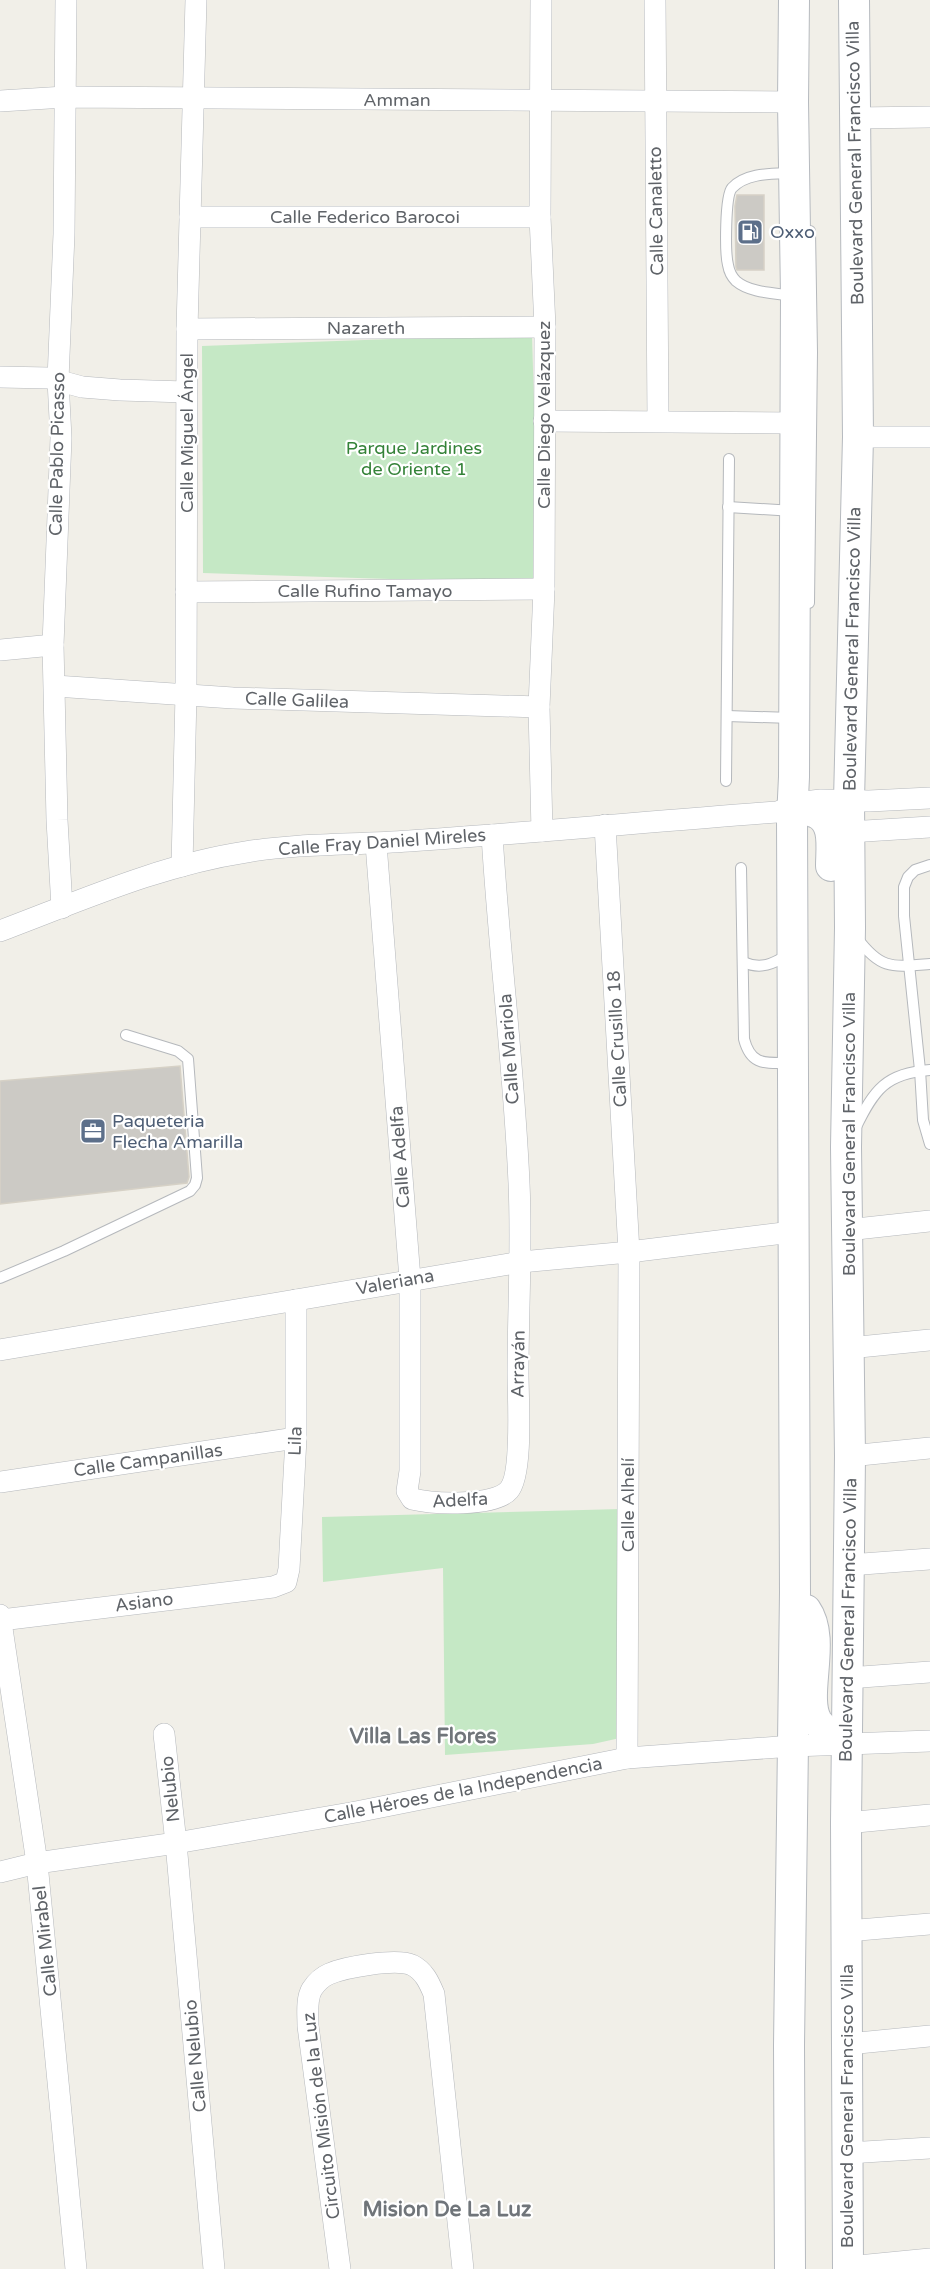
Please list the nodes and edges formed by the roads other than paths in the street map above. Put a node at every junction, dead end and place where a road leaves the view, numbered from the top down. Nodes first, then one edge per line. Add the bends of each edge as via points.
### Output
1 (66, 0) edge
2 (196, 0) edge
3 (541, 0) edge
4 (655, 0) edge
5 (794, 0) edge
6 (843, 0) edge
7 (854, 0) edge
8 (843, 84) dead end
9 (65, 97) junction
10 (194, 98) junction
11 (0, 101) edge
12 (540, 101) junction
13 (655, 101) junction
14 (793, 102) junction
15 (930, 117) edge
16 (855, 118) junction
17 (794, 173) junction
18 (810, 215) dead end
19 (190, 217) junction
20 (540, 217) junction
21 (796, 296) junction
22 (545, 327) junction
23 (187, 329) junction
24 (0, 377) edge
25 (58, 380) junction
26 (186, 392) junction
27 (544, 421) junction
28 (658, 421) junction
29 (796, 423) junction
30 (858, 436) junction
31 (930, 437) edge
32 (729, 459) dead end
33 (728, 507) junction
34 (795, 511) junction
35 (544, 589) junction
36 (186, 592) junction
37 (809, 614) dead end
38 (53, 645) junction
39 (0, 650) edge
40 (55, 686) junction
41 (186, 694) junction
42 (540, 707) junction
43 (727, 716) junction
44 (794, 718) junction
45 (726, 781) dead end
46 (841, 796) junction
47 (930, 798) edge
48 (810, 815) junction
49 (605, 825) junction
50 (930, 826) edge
51 (542, 831) junction
52 (492, 835) junction
53 (376, 844) junction
54 (930, 865) edge
55 (182, 866) junction
56 (741, 868) dead end
57 (62, 908) junction
58 (850, 928) junction
59 (0, 931) edge
60 (792, 952) junction
61 (743, 962) junction
62 (930, 964) edge
63 (910, 966) junction
64 (126, 1035) dead end
65 (843, 1043) junction
66 (792, 1063) junction
67 (925, 1070) edge
68 (930, 1144) edge
69 (846, 1147) junction
70 (835, 1197) dead end
71 (930, 1221) edge
72 (847, 1230) junction
73 (792, 1232) junction
74 (629, 1252) junction
75 (521, 1262) junction
76 (0, 1278) edge
77 (410, 1280) junction
78 (296, 1300) junction
79 (837, 1310) dead end
80 (930, 1340) edge
81 (843, 1341) junction
82 (0, 1350) edge
83 (296, 1438) junction
84 (930, 1448) edge
85 (850, 1456) junction
86 (806, 1465) dead end
87 (518, 1466) joint
88 (410, 1471) joint
89 (0, 1482) edge
90 (837, 1537) dead end
91 (930, 1559) edge
92 (849, 1565) junction
93 (286, 1582) joint
94 (805, 1604) junction
95 (0, 1615) edge
96 (1, 1620) edge
97 (930, 1672) edge
98 (848, 1678) junction
99 (164, 1734) dead end
100 (804, 1741) junction
101 (930, 1741) edge
102 (840, 1743) junction
103 (627, 1758) junction
104 (930, 1815) edge
105 (846, 1823) junction
106 (176, 1843) junction
107 (37, 1863) junction
108 (0, 1872) edge
109 (930, 1924) edge
110 (846, 1931) junction
111 (930, 2036) edge
112 (848, 2044) junction
113 (930, 2148) edge
114 (839, 2154) junction
115 (930, 2259) edge
116 (848, 2268) edge
117 (76, 2269) edge
118 (214, 2269) edge
119 (340, 2269) edge
120 (463, 2269) edge
121 (790, 2269) edge

1 - 9 street, Calle Pablo Picasso
2 - 10 street, Calle Miguel Ángel
3 - 12 street, Calle Diego Velázquez
4 - 13 street, Calle Canaletto
5 - 14 main road, Boulevard General Francisco Villa
6 - 8 lane
7 - 16 main road, Boulevard General Francisco Villa
9 - 10 street, Amman
9 - 11 street, Amman
9 - 25 street, Calle Pablo Picasso
10 - 12 street, Amman
10 - 19 street, Calle Miguel Ángel
12 - 13 street, Amman
12 - 20 street, Calle Diego Velázquez
13 - 14 street, Amman
13 - 28 street, Calle Canaletto
14 - 17 main road, Boulevard General Francisco Villa
15 - 16 street
16 - 30 main road, Boulevard General Francisco Villa
17 - 21 main road, Boulevard General Francisco Villa
17 - 21 lane via 761,174 733,187 727,203 726,247 730,273 746,288
18 - 37 lane
19 - 20 street, Calle Federico Barocoi
19 - 23 street, Calle Miguel Ángel
20 - 22 street, Calle Diego Velázquez
21 - 29 main road, Boulevard General Francisco Villa
22 - 23 street, Nazareth
22 - 27 street, Calle Diego Velázquez
23 - 26 street, Calle Miguel Ángel
24 - 25 street
25 - 26 street via 82,387
25 - 38 street, Calle Pablo Picasso via 61,438
26 - 36 street, Calle Miguel Ángel
27 - 28 street
27 - 35 street, Calle Diego Velázquez
28 - 29 street
29 - 34 main road, Boulevard General Francisco Villa
30 - 31 street
30 - 46 main road, Boulevard General Francisco Villa
32 - 33 lane
33 - 34 lane
33 - 43 lane
34 - 44 main road, Boulevard General Francisco Villa
35 - 36 street, Calle Rufino Tamayo
35 - 42 street, Calle Diego Velázquez
36 - 41 street, Calle Miguel Ángel
38 - 39 street
38 - 40 street, Calle Pablo Picasso
40 - 41 street, Calle Galilea
40 - 57 street, Calle Pablo Picasso
41 - 42 street, Calle Galilea
41 - 55 street, Calle Miguel Ángel
42 - 51 street, Calle Diego Velázquez
43 - 44 lane
43 - 45 lane
44 - 48 main road, Boulevard General Francisco Villa
46 - 47 street, Calle Fray Daniel Mireles
46 - 48 main road, Boulevard General Francisco Villa
46 - 48 street, Calle Fray Daniel Mireles
48 - 49 street, Calle Fray Daniel Mireles
48 - 50 street, Calle Fray Daniel Mireles
48 - 58 main road, Boulevard General Francisco Villa
48 - 60 main road, Boulevard General Francisco Villa
48 - 65 main road via 835,1016
48 - 86 lane via 802,1232
49 - 51 street, Calle Fray Daniel Mireles
49 - 74 street, Calle Crusillo 18
51 - 52 street, Calle Fray Daniel Mireles
52 - 53 street, Calle Fray Daniel Mireles
52 - 75 street, Calle Mariola via 519,1182
53 - 55 street, Calle Fray Daniel Mireles via 246,852
53 - 77 street, Calle Adelfa
54 - 63 lane via 915,870 904,887
55 - 57 street, Calle Fray Daniel Mireles
56 - 61 lane
57 - 59 street, Calle Fray Daniel Mireles
58 - 63 lane via 879,962
58 - 65 main road, Boulevard General Francisco Villa
60 - 61 lane via 766,966 754,967
60 - 66 main road, Boulevard General Francisco Villa
61 - 66 lane via 747,1052 763,1062
62 - 63 lane
63 - 67 lane
64 - 76 lane via 178,1051 188,1059 195,1185 190,1191
65 - 69 main road, Boulevard General Francisco Villa
65 - 70 lane
66 - 73 main road, Boulevard General Francisco Villa
67 - 68 lane via 923,1120
67 - 69 lane via 900,1074 875,1092
69 - 72 main road, Boulevard General Francisco Villa
71 - 72 street
72 - 81 main road, Boulevard General Francisco Villa
73 - 74 street, Valeriana
73 - 94 main road, Boulevard General Francisco Villa
74 - 75 street, Valeriana
74 - 103 street, Calle Alhelí
75 - 77 street, Valeriana
75 - 87 street, Arrayán
77 - 78 street, Valeriana
77 - 88 street, Calle Adelfa
78 - 82 street, Valeriana
78 - 83 street, Lila
79 - 81 lane
80 - 81 street
81 - 85 main road, Boulevard General Francisco Villa
83 - 89 street, Calle Campanillas
83 - 93 street, Lila
84 - 85 street
85 - 92 main road, Boulevard General Francisco Villa
87 - 88 street, Adelfa via 512,1487 504,1495 429,1503 412,1499 407,1491
90 - 102 lane
91 - 92 street
92 - 98 main road, Boulevard General Francisco Villa
93 - 96 street, Asiano via 273,1587
94 - 100 main road, Boulevard General Francisco Villa
94 - 102 main road via 815,1651 813,1711 822,1727
95 - 96 street, Calle Mirabel
96 - 107 street, Calle Mirabel
97 - 98 street
98 - 102 main road, Boulevard General Francisco Villa
99 - 106 street, Nelubio
100 - 102 street, Calle Héroes de la Independencia
100 - 103 street, Calle Héroes de la Independencia
100 - 121 main road, Boulevard General Francisco Villa via 789,2045
101 - 102 street, Calle Héroes de la Independencia
102 - 105 main road, Boulevard General Francisco Villa
102 - 114 lane
103 - 106 street, Calle Héroes de la Independencia
104 - 105 street
105 - 110 main road, Boulevard General Francisco Villa
106 - 107 street, Calle Héroes de la Independencia
106 - 118 street, Calle Nelubio
107 - 108 street, Calle Héroes de la Independencia
107 - 117 street, Calle Mirabel
109 - 110 street
110 - 112 main road, Boulevard General Francisco Villa
111 - 112 street
112 - 114 main road, Boulevard General Francisco Villa
113 - 114 street
114 - 116 main road, Boulevard General Francisco Villa
115 - 116 street
119 - 120 street, Circuito Misión de la Luz via 308,2026 310,1992 317,1982 336,1971 402,1962 423,1973 434,1994

